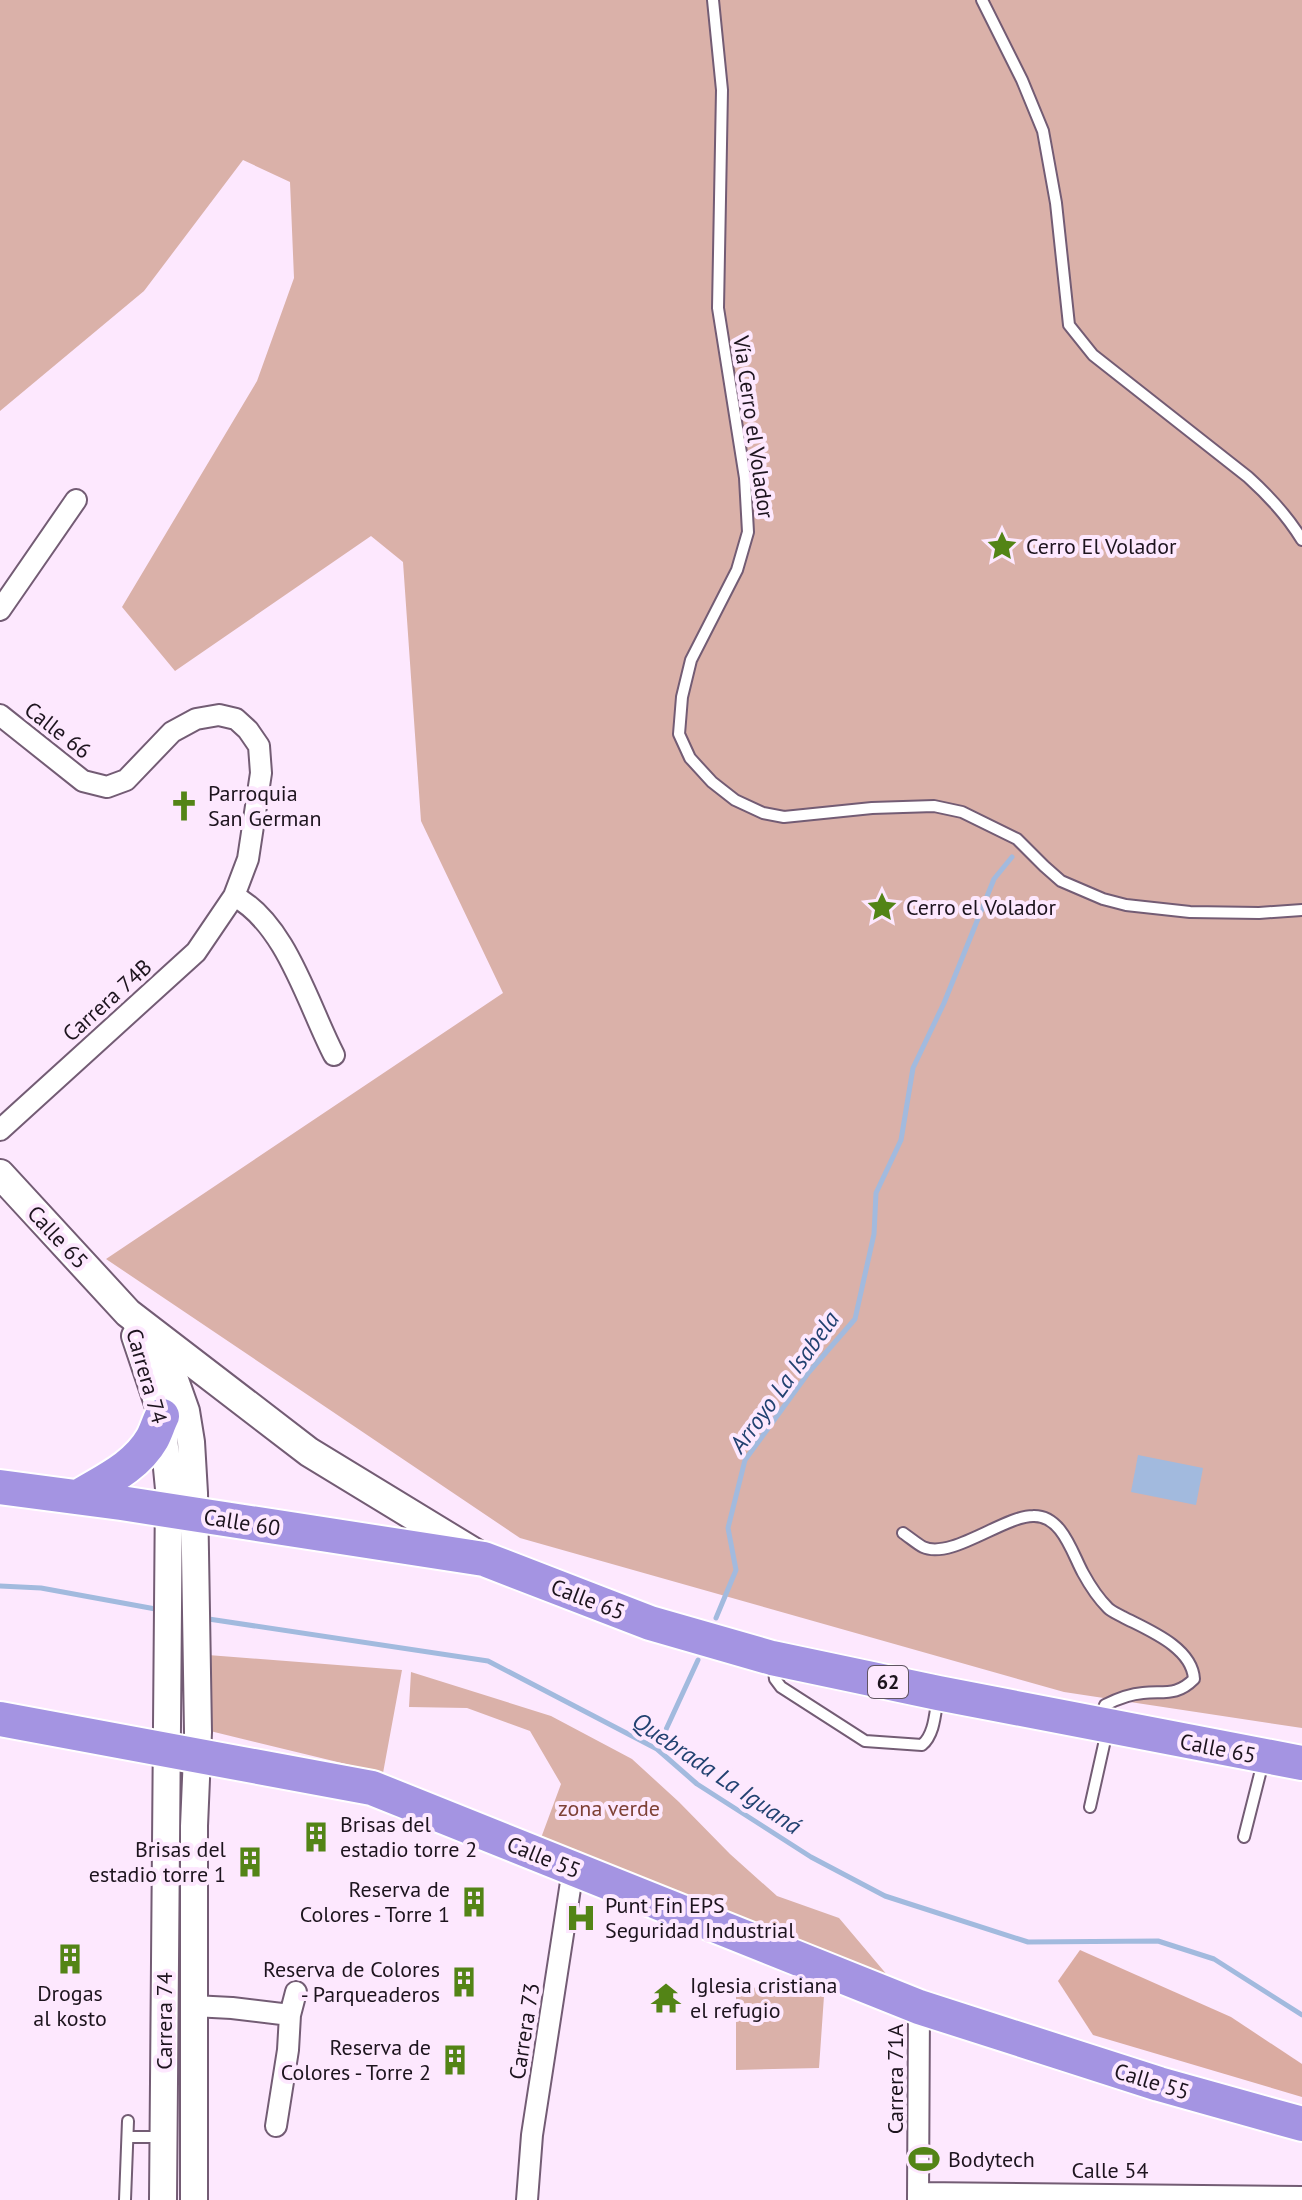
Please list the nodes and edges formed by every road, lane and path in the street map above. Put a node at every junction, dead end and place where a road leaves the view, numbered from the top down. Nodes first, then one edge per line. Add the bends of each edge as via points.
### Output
1 (713, 0) edge
2 (982, 0) edge
3 (76, 500) dead end
4 (1302, 540) edge
5 (0, 610) edge
6 (0, 715) edge
7 (248, 730) joint
8 (234, 896) junction
9 (1302, 910) edge
10 (334, 1055) dead end
11 (0, 1130) edge
12 (0, 1174) edge
13 (128, 1313) junction
14 (162, 1416) junction
15 (0, 1487) edge
16 (78, 1497) junction
17 (182, 1513) junction
18 (903, 1533) dead end
19 (182, 1548) junction
20 (484, 1559) junction
21 (772, 1658) junction
22 (938, 1693) junction
23 (0, 1719) edge
24 (1103, 1726) junction
25 (182, 1752) junction
26 (1265, 1757) junction
27 (1302, 1763) edge
28 (1090, 1807) dead end
29 (1244, 1837) dead end
30 (573, 1869) junction
31 (296, 1992) dead end
32 (193, 2006) junction
33 (919, 2007) junction
34 (290, 2015) junction
35 (128, 2121) dead end
36 (1302, 2124) edge
37 (276, 2126) dead end
38 (128, 2137) junction
39 (163, 2137) junction
40 (918, 2196) edge
41 (1193, 2197) edge
42 (1302, 2197) edge
43 (125, 2200) edge
44 (163, 2200) edge
45 (194, 2200) edge
46 (527, 2200) edge

1 - 9 lane, Vía Cerro el Volador via 722,90 718,308 745,478 748,532 737,570 691,660 679,734 690,758 735,800 763,813 784,817 934,806 962,812 1017,839 1061,881 1126,905 1190,912
2 - 4 lane via 1043,131 1069,325 1093,355 1248,477 1286,515
3 - 5 street
6 - 7 street, Calle 66 via 83,781 107,787 126,780 172,732 196,719 219,715 236,719
7 - 8 street, Carrera 74B via 259,746 261,773 248,859
8 - 10 street via 255,910 283,947
8 - 11 street, Carrera 74B via 196,952
12 - 13 main road, Calle 65
13 - 14 street, Carrera 74
13 - 17 street, Carrera 74 via 174,1377 186,1411 191,1442
13 - 20 main road, Calle 65 via 309,1452
14 - 16 highway via 137,1458
14 - 17 street, Carrera 74 via 169,1489
15 - 16 highway, Calle 60 / 62
16 - 17 highway, Calle 60 / 62
17 - 19 street, Carrera 74
17 - 20 highway, Calle 60 / 62
18 - 24 lane via 925,1548 940,1549 1033,1515 1056,1525 1109,1610 1168,1642 1193,1671 1194,1679 1184,1688 1140,1693 1105,1705
19 - 25 street, Carrera 74 via 168,1662
19 - 25 street, Carrera 74 via 196,1665
20 - 21 highway, Calle 65 / 62 via 650,1623
21 - 22 highway, Calle 65 / 62
21 - 22 lane via 781,1687 865,1741 922,1745 931,1733
22 - 24 highway, Calle 65 / 62
23 - 25 highway, Calle 55
24 - 26 highway, Calle 65 / 62
24 - 28 lane
25 - 30 highway, Calle 55 via 372,1788
25 - 32 street, Carrera 74 via 194,1826
25 - 39 street, Carrera 74
26 - 27 highway, Calle 65 / 62
26 - 29 lane
30 - 33 highway, Calle 55
30 - 46 street, Carrera 73
31 - 34 street
32 - 34 street
32 - 45 street, Carrera 74
33 - 36 highway, Calle 55
33 - 40 street, Carrera 71A
34 - 37 street
35 - 38 lane
38 - 39 lane
38 - 43 lane
39 - 44 street, Carrera 74
40 - 41 street, Calle 54
41 - 42 street, Calle 54

